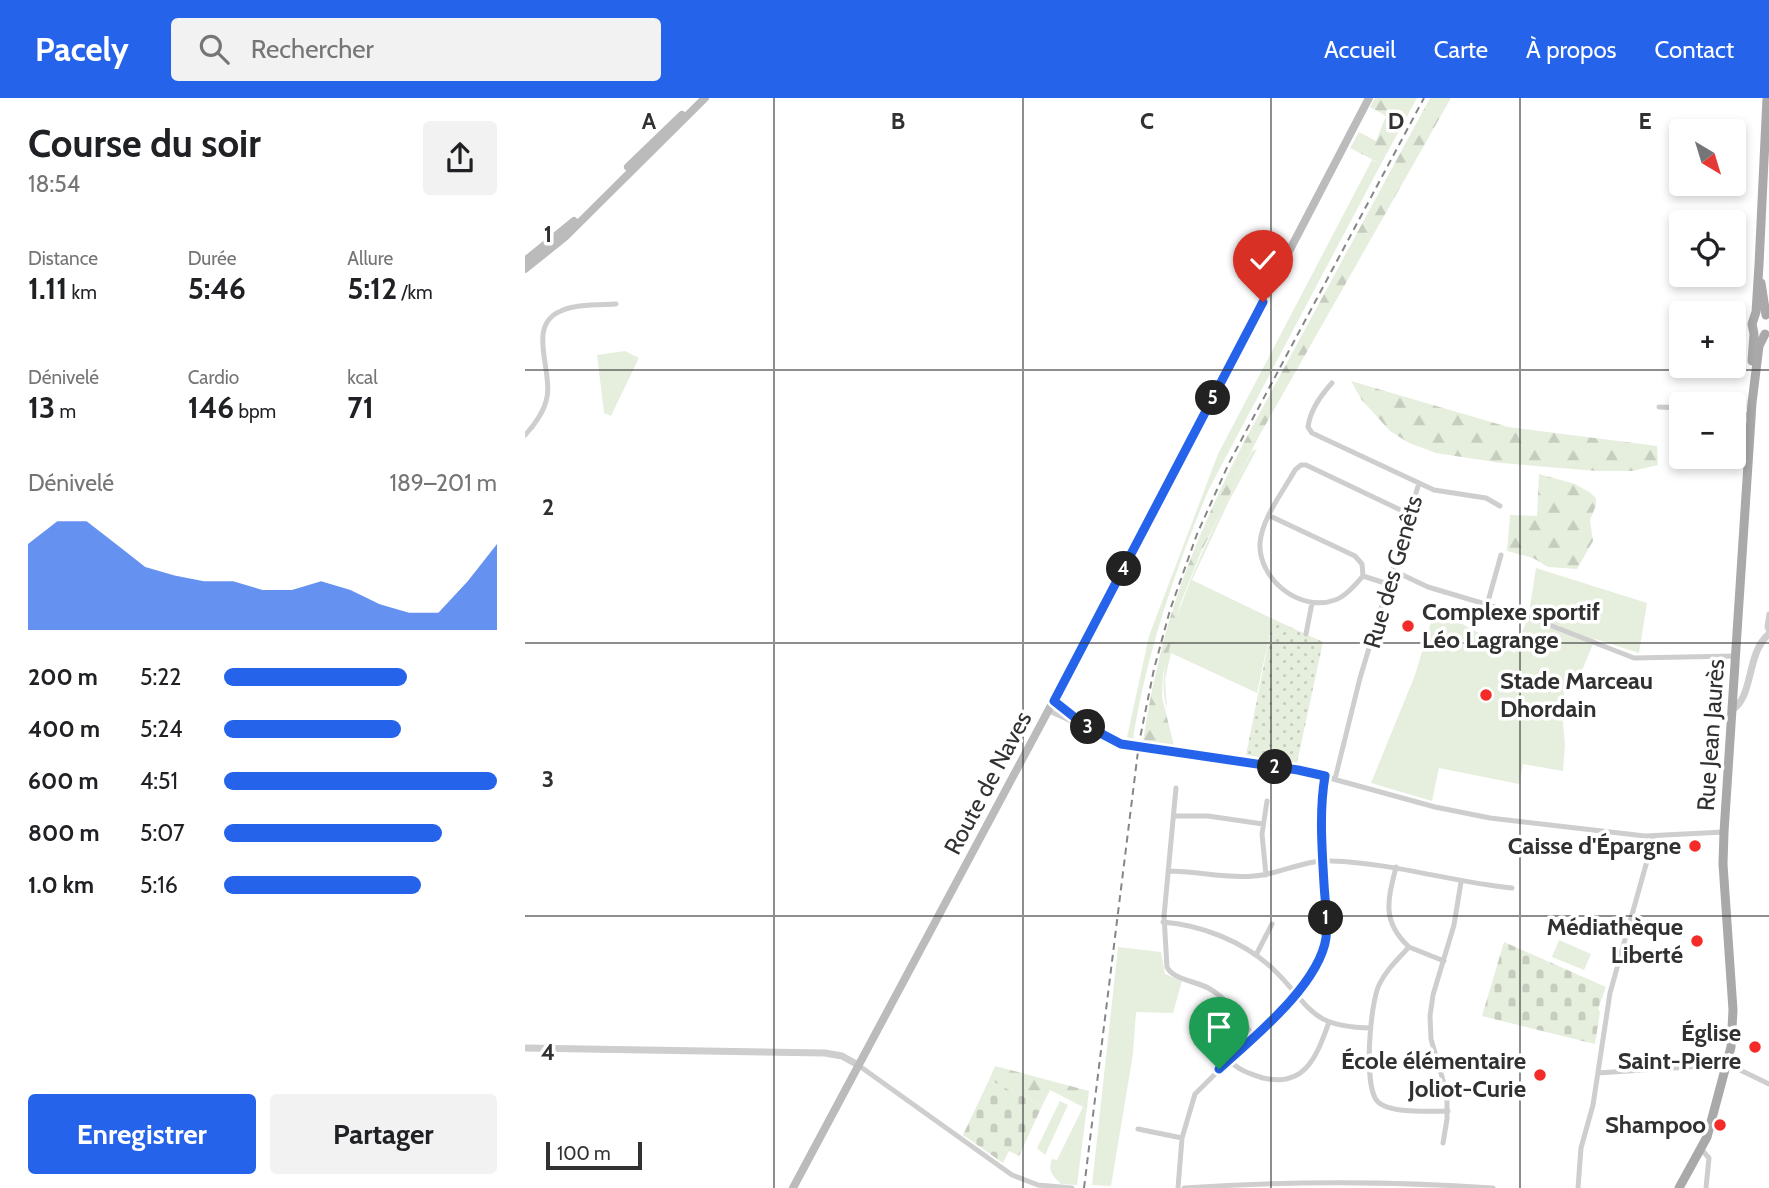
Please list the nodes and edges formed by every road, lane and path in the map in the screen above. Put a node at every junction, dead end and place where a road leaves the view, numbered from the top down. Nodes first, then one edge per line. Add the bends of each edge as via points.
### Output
1 (703, 98) edge
2 (1369, 98) edge
3 (1767, 98) edge
4 (1766, 190) edge
5 (587, 212) junction
6 (525, 261) edge
7 (1759, 265) junction
8 (525, 268) edge
9 (616, 303) dead end
10 (1767, 316) edge
11 (1754, 319) junction
12 (1754, 330) junction
13 (1768, 332) edge
14 (1332, 383) dead end
15 (1752, 403) junction
16 (1659, 407) dead end
17 (1669, 408) edge
18 (1746, 415) edge
19 (1751, 415) junction
20 (525, 435) edge
21 (1419, 483) junction
22 (1500, 506) dead end
23 (1409, 514) junction
24 (1270, 516) junction
25 (1501, 555) dead end
26 (1392, 570) junction
27 (1363, 576) junction
28 (1388, 584) junction
29 (1312, 603) junction
30 (1487, 605) junction
31 (1769, 614) edge
32 (1769, 633) edge
33 (1306, 634) dead end
34 (1735, 656) junction
35 (1054, 701) junction
36 (1732, 710) junction
37 (1049, 711) junction
38 (1083, 724) junction
39 (1325, 776) junction
40 (1335, 779) junction
41 (1177, 788) dead end
42 (1267, 801) dead end
43 (1174, 816) junction
44 (1263, 824) junction
45 (1724, 832) junction
46 (1654, 836) junction
47 (1323, 861) junction
48 (1396, 867) junction
49 (1168, 872) junction
50 (1266, 875) junction
51 (1461, 881) junction
52 (1512, 888) dead end
53 (1163, 922) junction
54 (1272, 924) dead end
55 (1409, 947) junction
56 (1256, 955) junction
57 (1444, 961) junction
58 (1295, 995) junction
59 (1329, 1022) junction
60 (1371, 1028) junction
61 (1254, 1037) junction
62 (525, 1048) edge
63 (1229, 1060) junction
64 (858, 1065) junction
65 (1727, 1065) junction
66 (1598, 1073) junction
67 (1769, 1084) edge
68 (1448, 1111) junction
69 (1138, 1129) dead end
70 (1182, 1138) junction
71 (1443, 1143) dead end
72 (1701, 1149) junction
73 (793, 1188) edge
74 (1072, 1188) edge
75 (1178, 1188) edge
76 (1184, 1188) edge
77 (1493, 1188) edge
78 (1578, 1188) edge
79 (1679, 1188) edge
80 (1706, 1188) edge

1 - 5 main road
2 - 35 main road, Route de Naves
3 - 4 main road
4 - 7 main road
5 - 6 main road
5 - 8 main road via 554,247
7 - 10 main road
7 - 11 main road
9 - 20 street via 564,310 548,320 543,334 547,399
10 - 11 main road
11 - 12 main road, Rue Jean Jaurès
12 - 13 main road
12 - 15 main road, Rue Jean Jaurès
13 - 15 main road, Rue Jean Jaurès via 1759,346
14 - 21 street via 1308,421 1310,431
15 - 19 main road, Rue Jean Jaurès
16 - 17 street
18 - 19 street
19 - 34 main road, Rue Jean Jaurès
21 - 22 street via 1442,492 1490,499
21 - 23 street, Rue des Genêts
23 - 24 street via 1301,465
23 - 26 street, Rue des Genêts
24 - 27 street via 1358,558
24 - 29 street via 1261,538 1264,567 1282,588
25 - 30 street
26 - 28 street, Rue des Genêts
26 - 30 street via 1428,587
27 - 28 street
27 - 29 street via 1340,598
28 - 40 street, Rue des Genêts
29 - 33 street
30 - 34 street via 1638,659
31 - 32 street
32 - 36 street via 1757,649 1742,701
34 - 36 main road, Rue Jean Jaurès
35 - 37 main road, Route de Naves
35 - 38 street
36 - 45 main road, Rue Jean Jaurès
37 - 38 street
37 - 64 main road, Route de Naves
38 - 39 street via 1131,746
39 - 40 street
39 - 47 street
40 - 46 street via 1490,818
41 - 43 street
42 - 44 street
43 - 44 street
43 - 49 street
44 - 50 street
45 - 46 street
45 - 65 main road, Rue Jean Jaurès via 1733,1017
46 - 66 street via 1610,993
47 - 48 street
47 - 50 street
47 - 58 street via 1325,939 1314,971
48 - 51 street
48 - 55 street via 1388,914
49 - 50 street
49 - 53 street
51 - 52 street
51 - 57 street
53 - 56 street via 1194,926
53 - 61 street via 1171,974 1215,992
54 - 56 street
55 - 57 street
55 - 60 street via 1378,986
56 - 58 street
57 - 68 street via 1429,1022
58 - 59 street
58 - 61 street
59 - 60 street
59 - 63 street via 1313,1062 1294,1076 1263,1078
60 - 68 street via 1369,1081 1376,1100 1396,1109
61 - 63 street
62 - 64 street via 825,1053
63 - 70 street via 1195,1094
64 - 73 main road, Route de Naves
64 - 74 street via 1012,1175 1038,1185
65 - 66 street
65 - 67 street
65 - 72 main road, Rue Jean Jaurès
66 - 78 street via 1581,1149
68 - 71 street
69 - 70 street
70 - 75 street
72 - 79 main road, Rue Jean Jaurès
72 - 80 street, Rue Jean Jaurès via 1709,1158
76 - 77 street via 1303,1183

